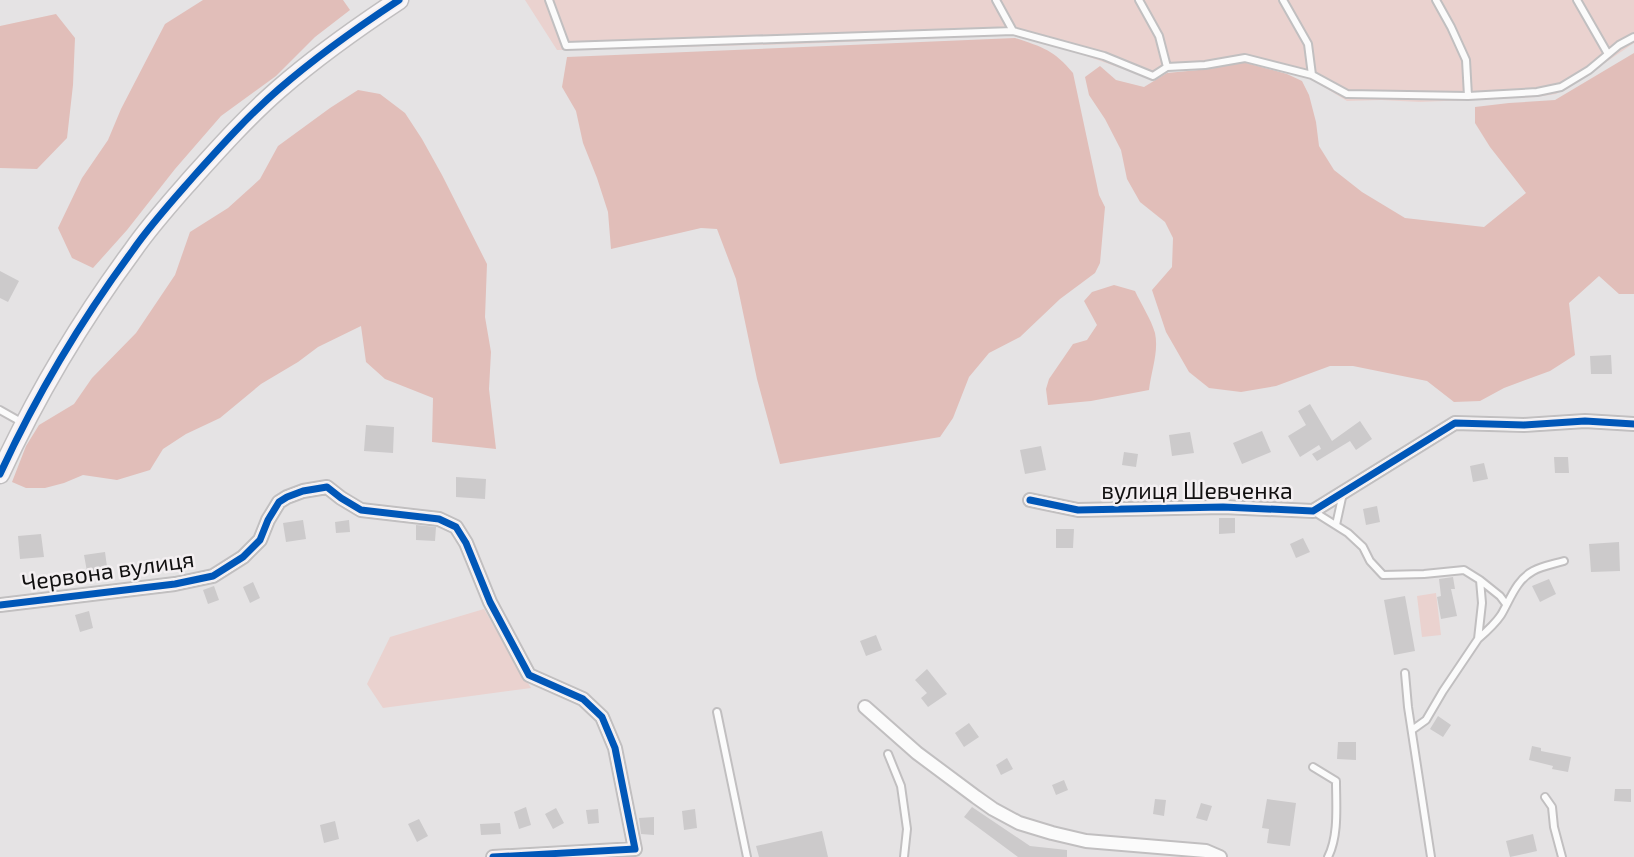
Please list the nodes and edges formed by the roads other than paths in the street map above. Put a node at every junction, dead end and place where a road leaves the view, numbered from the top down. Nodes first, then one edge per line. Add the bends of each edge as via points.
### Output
1 (399, 0) edge
2 (548, 0) edge
3 (996, 0) edge
4 (1139, 0) edge
5 (1283, 0) edge
6 (1436, 0) edge
7 (1577, 0) edge
8 (1013, 31) junction
9 (1634, 37) edge
10 (1608, 54) junction
11 (1167, 67) junction
12 (1312, 75) junction
13 (1468, 96) junction
14 (0, 410) edge
15 (23, 423) junction
16 (1634, 424) edge
17 (0, 474) edge
18 (1343, 492) junction
19 (1030, 499) dead end
20 (1313, 511) junction
21 (1336, 525) junction
22 (1564, 561) dead end
23 (1480, 580) junction
24 (1506, 604) junction
25 (0, 605) edge
26 (1478, 639) junction
27 (1405, 673) dead end
28 (866, 706) dead end
29 (717, 712) dead end
30 (1412, 730) junction
31 (888, 754) dead end
32 (1313, 767) dead end
33 (1545, 797) dead end
34 (493, 857) edge
35 (747, 857) edge
36 (904, 857) edge
37 (1220, 857) edge
38 (1328, 857) edge
39 (1432, 857) edge
40 (1562, 857) edge

1 - 15 street via 279,89 217,150 134,249
2 - 8 lane via 566,46
3 - 8 lane
4 - 11 lane via 1159,36
5 - 12 lane via 1308,44
6 - 13 lane via 1466,61
7 - 10 lane
8 - 11 lane via 1104,56 1153,76
9 - 10 lane
10 - 13 lane via 1561,87
11 - 12 lane via 1245,58
12 - 13 lane via 1347,94
14 - 15 lane
15 - 17 street
16 - 18 street, вулиця Шевченка via 1455,423
18 - 20 street, вулиця Шевченка
18 - 21 lane
19 - 20 street, вулиця Шевченка via 1078,510 1223,507
20 - 21 lane
21 - 23 lane via 1363,547 1383,575 1464,570
22 - 24 lane via 1533,571
23 - 24 lane
23 - 26 lane
24 - 26 lane
25 - 34 street, Червона вулиця via 214,576 260,540 279,502 303,491 327,487 361,510 439,519 456,527 529,674 583,699 602,717 615,748 635,849
26 - 30 lane via 1426,720
27 - 30 lane
28 - 37 street via 917,753 993,809 1020,823 1086,841 1206,851
29 - 35 lane
30 - 39 lane
31 - 36 lane via 901,786 907,829
32 - 38 lane via 1336,781
33 - 40 lane via 1552,807

